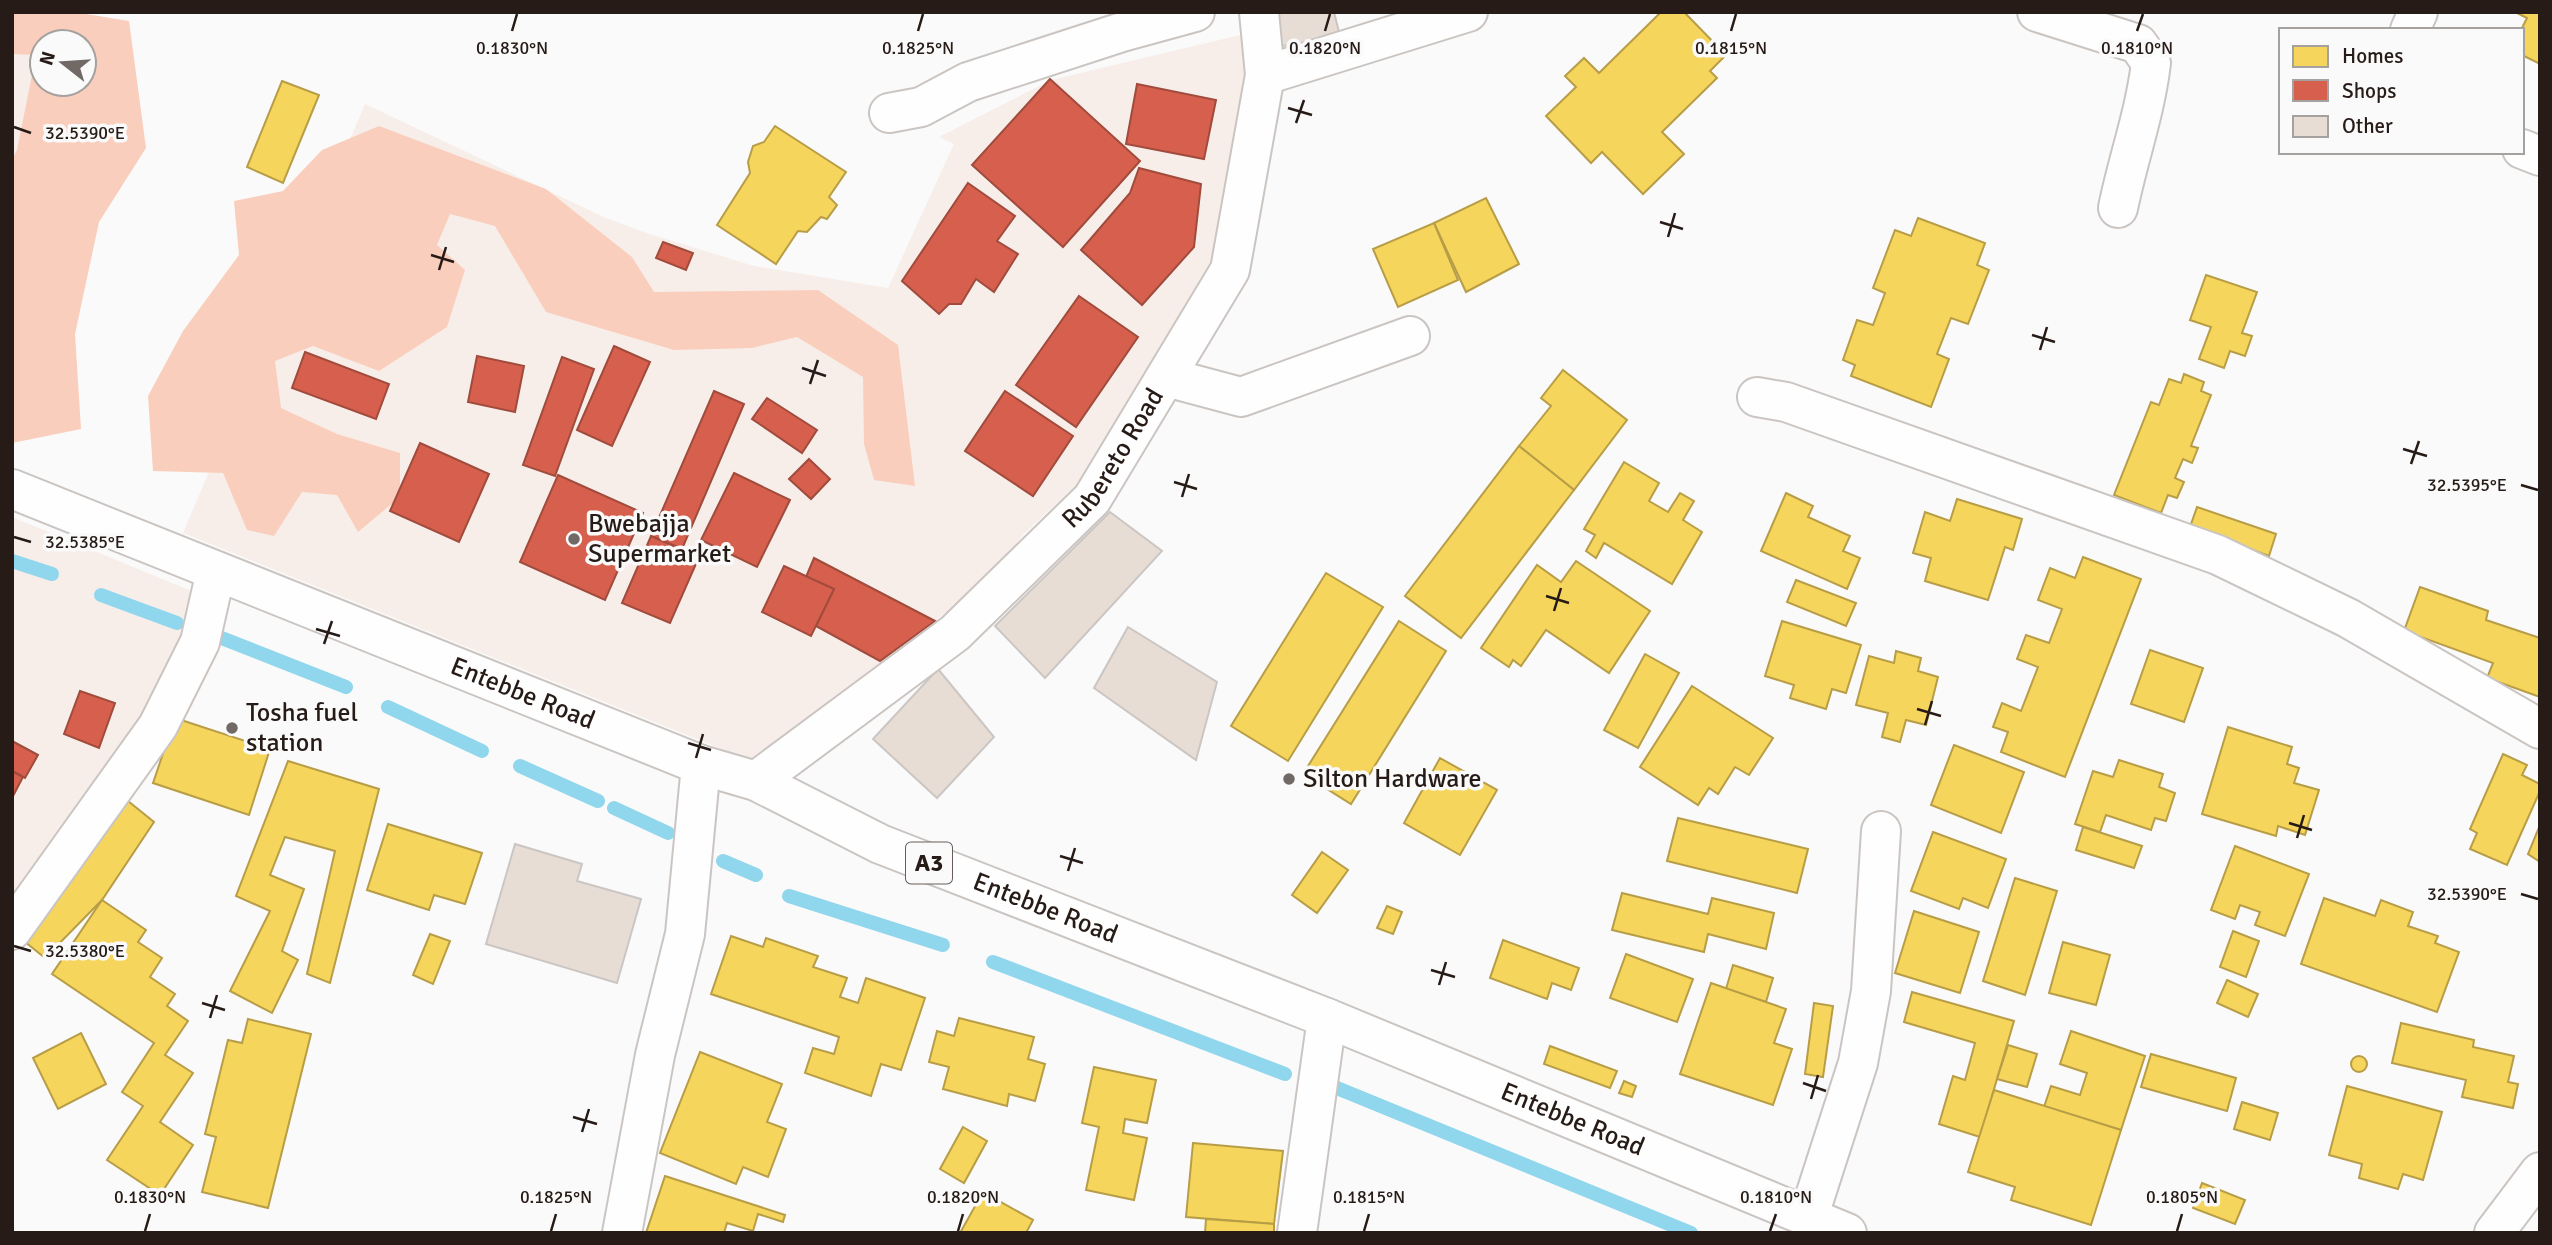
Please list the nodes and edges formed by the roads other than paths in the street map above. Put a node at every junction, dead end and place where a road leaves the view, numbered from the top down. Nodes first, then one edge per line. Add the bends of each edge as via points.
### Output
1 (1195, 12) edge
2 (1259, 12) edge
3 (1468, 12) edge
4 (2037, 12) edge
5 (2418, 12) edge
6 (2411, 28) edge
7 (1265, 75) junction
8 (889, 113) dead end
9 (2118, 208) dead end
10 (1410, 336) dead end
11 (1166, 377) junction
12 (1756, 397) dead end
13 (12, 489) edge
14 (216, 571) junction
15 (2540, 729) edge
16 (701, 765) junction
17 (756, 782) junction
18 (1881, 831) dead end
19 (12, 930) edge
20 (1327, 1018) junction
21 (2540, 1172) edge
22 (1809, 1215) junction
23 (622, 1233) edge
24 (1297, 1233) edge
25 (1847, 1233) edge
26 (2494, 1233) edge

1 - 8 street via 981,78 921,107
2 - 7 street, Rubereto Road
3 - 7 street
4 - 9 street via 2138,44 2151,63
5 - 6 street
7 - 11 street, Rubereto Road via 1230,270
10 - 11 street via 1241,397
11 - 17 street, Rubereto Road via 1092,499 954,633
12 - 15 street via 1786,402 2218,555 2348,618
13 - 14 street, Entebbe Road / A3
14 - 16 street, Entebbe Road / A3
14 - 19 street via 200,642 158,726
16 - 17 street, Entebbe Road / A3
16 - 23 street via 685,934 655,1055
17 - 20 street, Entebbe Road / A3 via 880,844
18 - 22 street via 1871,990 1858,1063
20 - 22 street, Entebbe Road / A3
20 - 24 street
21 - 26 street
22 - 25 street, Entebbe Road / A3

